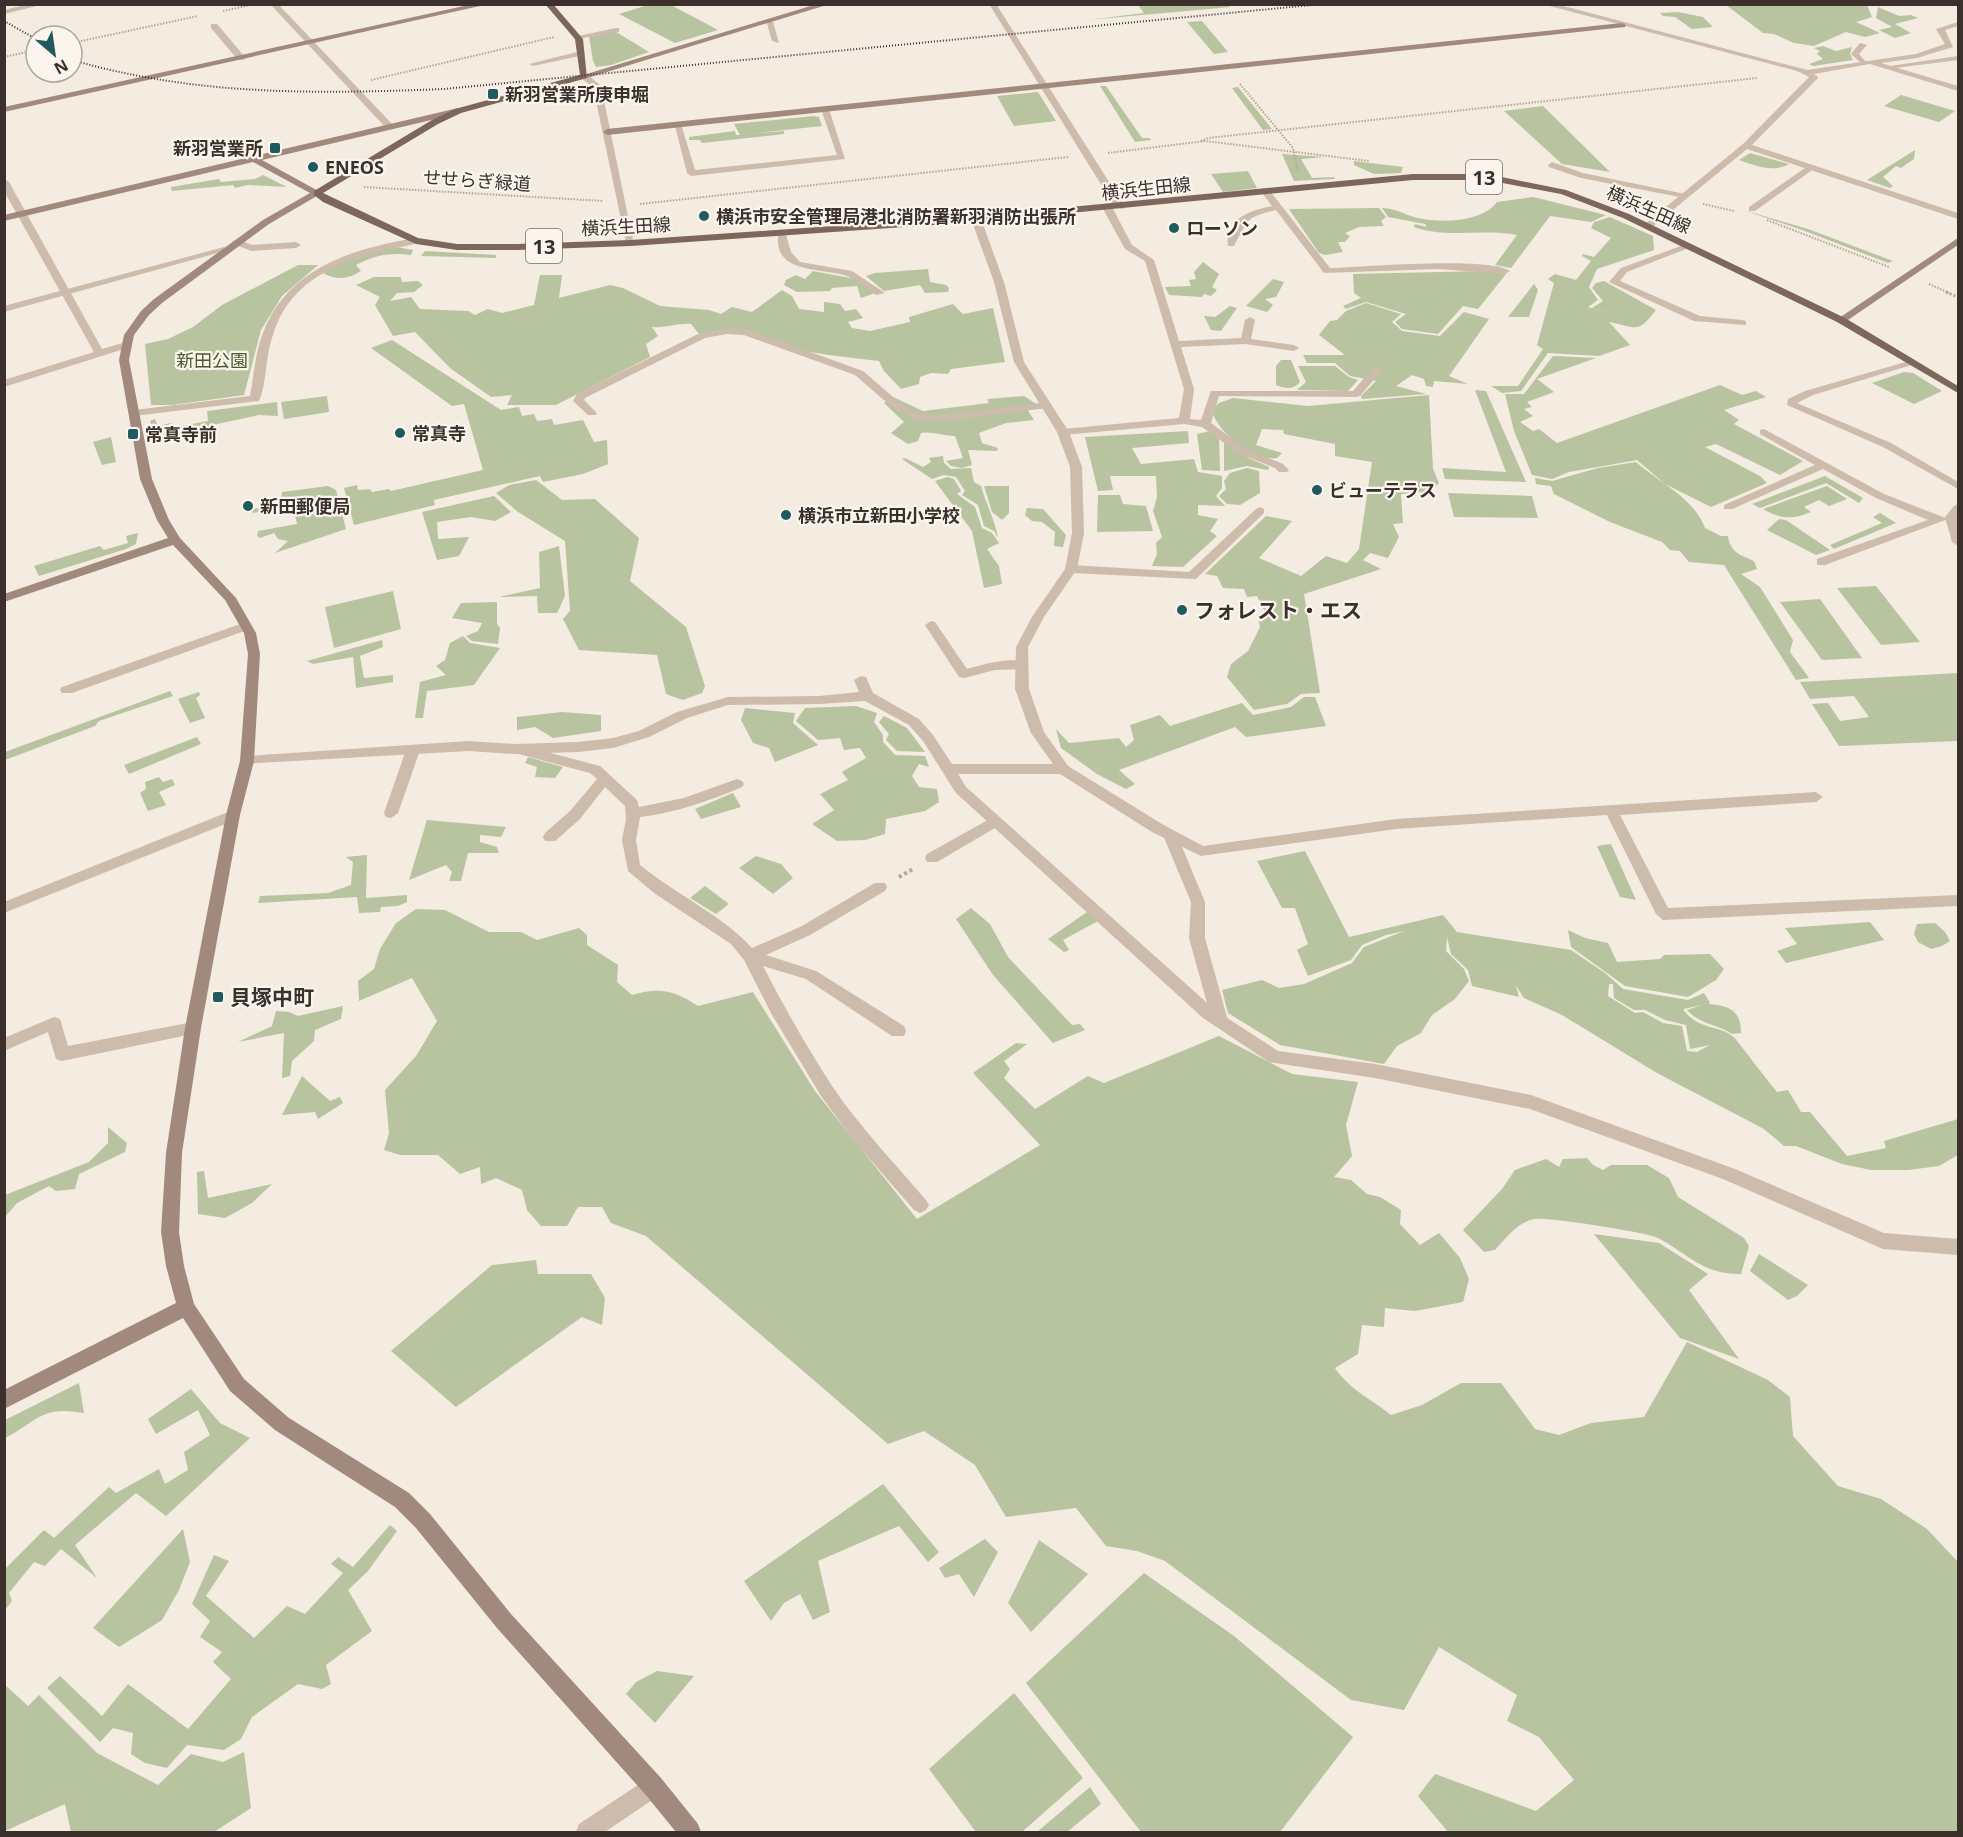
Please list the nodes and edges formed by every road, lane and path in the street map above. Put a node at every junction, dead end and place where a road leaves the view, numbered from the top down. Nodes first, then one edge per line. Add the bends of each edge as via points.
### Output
1 (42, 4) edge
2 (255, 4) edge
3 (273, 4) edge
4 (486, 4) edge
5 (548, 4) edge
6 (827, 4) edge
7 (992, 4) edge
8 (1545, 4) edge
9 (4, 12) edge
10 (220, 12) dead end
11 (198, 16) dead end
12 (769, 22) junction
13 (1958, 24) edge
14 (1622, 25) junction
15 (214, 26) dead end
16 (616, 30) dead end
17 (561, 36) dead end
18 (577, 37) junction
19 (84, 40) edge
20 (776, 41) dead end
21 (310, 43) junction
22 (1863, 45) dead end
23 (24, 53) edge
24 (581, 53) junction
25 (4, 57) edge
26 (241, 58) junction
27 (1959, 58) edge
28 (1866, 63) junction
29 (533, 64) dead end
30 (1226, 67) junction
31 (1887, 67) junction
32 (1808, 72) junction
33 (584, 76) junction
34 (1761, 78) dead end
35 (349, 85) junction
36 (1043, 86) junction
37 (1959, 89) edge
38 (825, 109) junction
39 (4, 110) edge
40 (458, 111) junction
41 (677, 124) junction
42 (390, 128) junction
43 (1279, 131) junction
44 (607, 132) junction
45 (1199, 142) dead end
46 (1746, 146) junction
47 (256, 160) junction
48 (1552, 165) dead end
49 (1811, 168) junction
50 (4, 182) edge
51 (1307, 188) junction
52 (324, 189) junction
53 (1267, 192) junction
54 (1685, 195) junction
55 (621, 202) junction
56 (1120, 207) junction
57 (1278, 207) junction
58 (1108, 208) junction
59 (1752, 209) dead end
60 (21, 214) junction
61 (1959, 216) edge
62 (4, 218) edge
63 (976, 219) junction
64 (1648, 226) junction
65 (782, 233) junction
66 (416, 241) junction
67 (1959, 241) edge
68 (631, 243) junction
69 (1231, 244) dead end
70 (232, 245) junction
71 (296, 245) dead end
72 (1689, 246) junction
73 (1505, 271) dead end
74 (1908, 275) junction
75 (65, 292) junction
76 (880, 293) dead end
77 (1959, 297) edge
78 (4, 309) edge
79 (1250, 320) dead end
80 (1841, 321) junction
81 (1742, 323) dead end
82 (1245, 341) junction
83 (1176, 344) junction
84 (126, 345) junction
85 (1294, 348) dead end
86 (100, 354) junction
87 (1912, 363) junction
88 (1378, 369) dead end
89 (4, 384) edge
90 (1959, 390) edge
91 (1047, 405) junction
92 (134, 413) junction
93 (592, 413) dead end
94 (1184, 421) junction
95 (1205, 424) junction
96 (1063, 432) junction
97 (1764, 432) dead end
98 (1824, 465) junction
99 (1283, 470) dead end
100 (1959, 486) edge
101 (1728, 507) dead end
102 (1260, 511) dead end
103 (1949, 515) edge
104 (175, 540) junction
105 (1959, 542) edge
106 (1821, 562) dead end
107 (1071, 569) junction
108 (4, 598) edge
109 (246, 626) junction
110 (931, 626) dead end
111 (1022, 665) junction
112 (861, 680) dead end
113 (67, 690) dead end
114 (867, 696) junction
115 (516, 749) junction
116 (413, 750) junction
117 (247, 761) junction
118 (949, 769) junction
119 (1063, 769) junction
120 (605, 778) junction
121 (737, 784) dead end
122 (1816, 797) dead end
123 (1612, 812) junction
124 (391, 813) dead end
125 (633, 813) junction
126 (233, 815) junction
127 (995, 821) junction
128 (1170, 834) junction
129 (550, 837) dead end
130 (932, 858) joint
131 (880, 887) joint
132 (1959, 901) edge
133 (4, 908) edge
134 (750, 956) junction
135 (1220, 1021) junction
136 (193, 1028) junction
137 (898, 1031) dead end
138 (4, 1045) edge
139 (920, 1205) dead end
140 (1959, 1247) edge
141 (186, 1307) junction
142 (4, 1400) edge
143 (653, 1786) junction
144 (587, 1833) edge
145 (690, 1833) edge

1 - 9 street
2 - 10 path
3 - 21 street
4 - 21 street
5 - 18 main road
6 - 12 street
7 - 36 street
8 - 14 street
11 - 19 path
12 - 20 street
12 - 33 street
13 - 28 street via 1940,29 1950,45 1917,56
14 - 30 street
14 - 32 street
15 - 26 street
16 - 18 street
17 - 35 path
18 - 24 main road
21 - 26 street
21 - 35 street
22 - 28 street via 1855,54
23 - 25 path
24 - 29 street
24 - 33 main road
26 - 39 street
27 - 31 street
28 - 31 street
28 - 32 street
30 - 36 street
30 - 43 path
31 - 37 street
32 - 46 street via 1814,77
33 - 40 main road
33 - 44 street via 597,86
34 - 43 path
35 - 42 street
36 - 38 street
36 - 56 street
38 - 41 street
38 - 41 street via 842,157 691,173
40 - 42 street
40 - 52 main road
41 - 44 street
42 - 47 street
43 - 45 path
43 - 51 path via 1293,148 1298,172
44 - 55 street
46 - 49 street
46 - 54 street
47 - 52 street
47 - 60 street
48 - 54 street via 1581,175
49 - 59 street
49 - 61 street
50 - 60 street
51 - 53 main road, 横浜生田線 / 13
51 - 64 main road, 横浜生田線 / 13 via 1413,177 1487,177 1563,192
52 - 55 path, せせらぎ緑道
52 - 66 main road, 横浜生田線 / 13 via 326,200
52 - 70 street
53 - 56 main road, 横浜生田線 / 13
53 - 57 street
54 - 64 street
55 - 68 street
56 - 58 main road, 横浜生田線 / 13
57 - 69 street via 1246,215 1239,221
57 - 73 street via 1327,272 1484,267
58 - 63 main road, 横浜生田線 / 13
58 - 83 street via 1128,247 1149,260
60 - 62 street
60 - 75 street
63 - 65 main road, 横浜生田線 / 13
63 - 91 street via 999,282 1019,362
64 - 72 main road, 横浜生田線 / 13
65 - 68 main road, 横浜生田線 / 13
65 - 76 street via 786,253 797,264 849,273
66 - 68 main road, 横浜生田線 / 13 via 457,247
66 - 92 street via 342,259 288,296 269,331 255,399
67 - 74 street
70 - 71 street
70 - 75 street
70 - 84 street via 145,313
72 - 80 main road, 横浜生田線 / 13
72 - 81 street via 1624,270 1614,282 1698,319
74 - 77 path
74 - 80 street
75 - 78 street
75 - 86 street
79 - 82 street
80 - 87 main road, 横浜生田線 / 13
82 - 83 street
82 - 85 street
83 - 94 street via 1189,389
84 - 86 street
84 - 92 street via 124,360
86 - 89 street
87 - 90 main road, 横浜生田線 / 13
87 - 100 street via 1809,393 1792,401 1792,405 1887,445
88 - 95 street via 1356,394 1215,393
91 - 93 street via 944,418 917,417 896,405 859,373 745,333 727,331 702,336 581,396 578,400
91 - 96 street
92 - 104 street via 146,479
94 - 95 street
94 - 96 street
95 - 99 street via 1242,451
96 - 107 street via 1076,467 1078,497 1078,533
97 - 98 street
98 - 101 street
98 - 103 street via 1880,496
102 - 107 street via 1192,576
103 - 105 street
103 - 106 street
104 - 108 street
104 - 109 street via 230,598
107 - 111 street via 1022,647
109 - 113 street
109 - 117 street via 255,676
110 - 111 street via 964,674 995,666
111 - 119 street via 1022,689 1038,733
112 - 114 street
114 - 115 street via 728,701 613,743
114 - 118 street via 914,722
115 - 116 street via 468,746
115 - 120 street via 595,769
116 - 117 street
116 - 124 street
117 - 126 street
118 - 119 street
118 - 127 street via 961,790
119 - 128 street
120 - 125 street via 632,804
120 - 129 street via 575,815
121 - 125 street via 666,810
122 - 123 street
123 - 128 street via 1396,824 1201,851
123 - 132 street via 1663,914
125 - 134 street via 628,840 633,867 736,940
126 - 133 street
126 - 136 street
127 - 130 street
127 - 135 street
128 - 135 street via 1198,902 1197,938
130 - 131 path
131 - 134 street via 804,931
134 - 137 street via 811,975
134 - 139 street via 827,1091
135 - 140 street via 1275,1057 1375,1071 1531,1102 1729,1174 1882,1241
136 - 138 street via 62,1054 54,1023
136 - 141 street via 171,1192 174,1266
141 - 142 street
141 - 143 street via 237,1385 282,1424 402,1500 423,1521 504,1621
143 - 144 street
143 - 145 street

